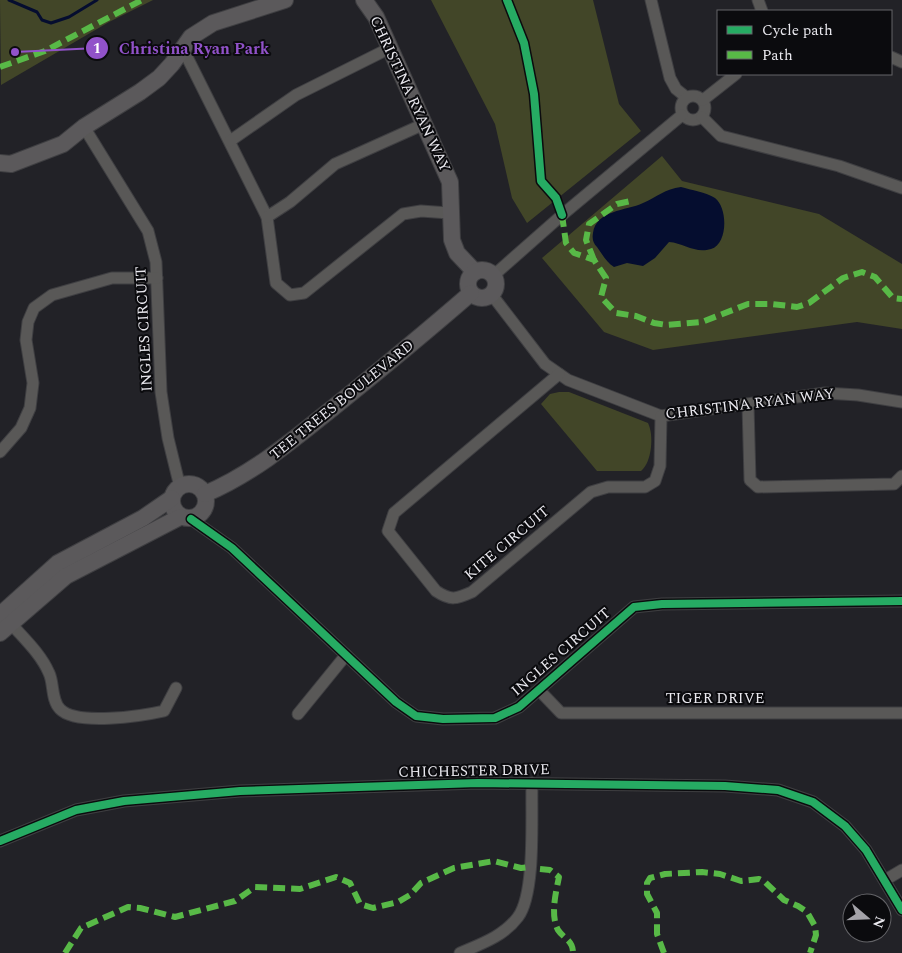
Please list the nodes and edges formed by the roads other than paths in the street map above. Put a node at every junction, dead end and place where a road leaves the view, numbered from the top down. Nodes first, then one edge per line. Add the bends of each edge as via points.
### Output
1 (285, 0) edge
2 (364, 0) edge
3 (651, 0) edge
4 (390, 48) junction
5 (182, 49) junction
6 (735, 75) edge
7 (686, 97) junction
8 (703, 100) junction
9 (682, 114) junction
10 (702, 117) junction
11 (424, 124) junction
12 (84, 127) junction
13 (230, 141) junction
14 (0, 164) edge
15 (902, 188) edge
16 (449, 213) junction
17 (267, 217) junction
18 (475, 272) junction
19 (494, 275) junction
20 (157, 278) junction
21 (471, 293) junction
22 (492, 295) junction
23 (559, 374) junction
24 (902, 402) edge
25 (748, 405) junction
26 (661, 416) junction
27 (0, 452) edge
28 (902, 476) edge
29 (176, 492) junction
30 (205, 494) junction
31 (185, 518) junction
32 (902, 600) edge
33 (3, 621) edge
34 (346, 655) junction
35 (176, 688) dead end
36 (539, 690) junction
37 (902, 713) edge
38 (298, 714) dead end
39 (532, 784) junction
40 (0, 841) edge
41 (902, 870) edge
42 (886, 880) junction
43 (902, 910) edge
44 (460, 953) edge

1 - 5 street via 213,23 191,37
2 - 4 street, CHRISTINA RYAN WAY
3 - 7 street via 670,78
4 - 11 street, CHRISTINA RYAN WAY
4 - 13 street via 296,95
5 - 12 street via 153,82
5 - 13 street
6 - 8 street
7 - 8 street via 692,95
7 - 9 street via 680,108
8 - 10 street via 706,109
9 - 10 street via 688,120
9 - 19 street
10 - 15 street via 721,136 839,166
11 - 16 street, CHRISTINA RYAN WAY via 450,182
11 - 17 street via 335,164
12 - 14 street via 63,144 11,164
12 - 20 street, INGLES CIRCUIT via 148,231
13 - 17 street
16 - 17 street via 420,211 403,214 304,293 290,295 276,284
16 - 18 street, CHRISTINA RYAN WAY via 457,252
18 - 19 street via 485,270
18 - 21 street via 469,280
19 - 22 street via 497,283
20 - 27 street via 112,278 52,295 34,308 26,340 33,383 30,408 21,428
20 - 29 street, INGLES CIRCUIT via 161,392
21 - 22 street via 483,299
21 - 30 street, TEE TREES BOULEVARD via 269,459 234,482
22 - 23 street, CHRISTINA RYAN WAY via 545,364
23 - 26 street, CHRISTINA RYAN WAY
23 - 26 street, KITE CIRCUIT via 394,513 388,531 436,591 446,598 454,600 472,592 591,492 608,487 645,488 655,481 660,466
24 - 25 street, CHRISTINA RYAN WAY via 824,393
25 - 26 street, CHRISTINA RYAN WAY
25 - 28 street via 750,480 758,487 894,484
29 - 30 street via 190,484
29 - 31 street via 175,511
29 - 33 street via 143,518 58,563
30 - 31 street via 207,500 203,512
31 - 33 street via 66,576
31 - 34 street, INGLES CIRCUIT via 232,548
32 - 36 street, INGLES CIRCUIT via 634,607
33 - 35 street via 41,658 50,675 59,709 74,718 142,716 164,711
34 - 36 street, INGLES CIRCUIT via 396,702 416,716 496,718 519,707
34 - 38 street
36 - 37 street, TIGER DRIVE via 561,713
39 - 40 street, CHICHESTER DRIVE via 240,791 124,801 76,810
39 - 42 street, CHICHESTER DRIVE via 725,786 778,790 813,802 845,826
39 - 44 street via 529,890 519,917 494,939
41 - 42 street
42 - 43 street, CHICHESTER DRIVE

